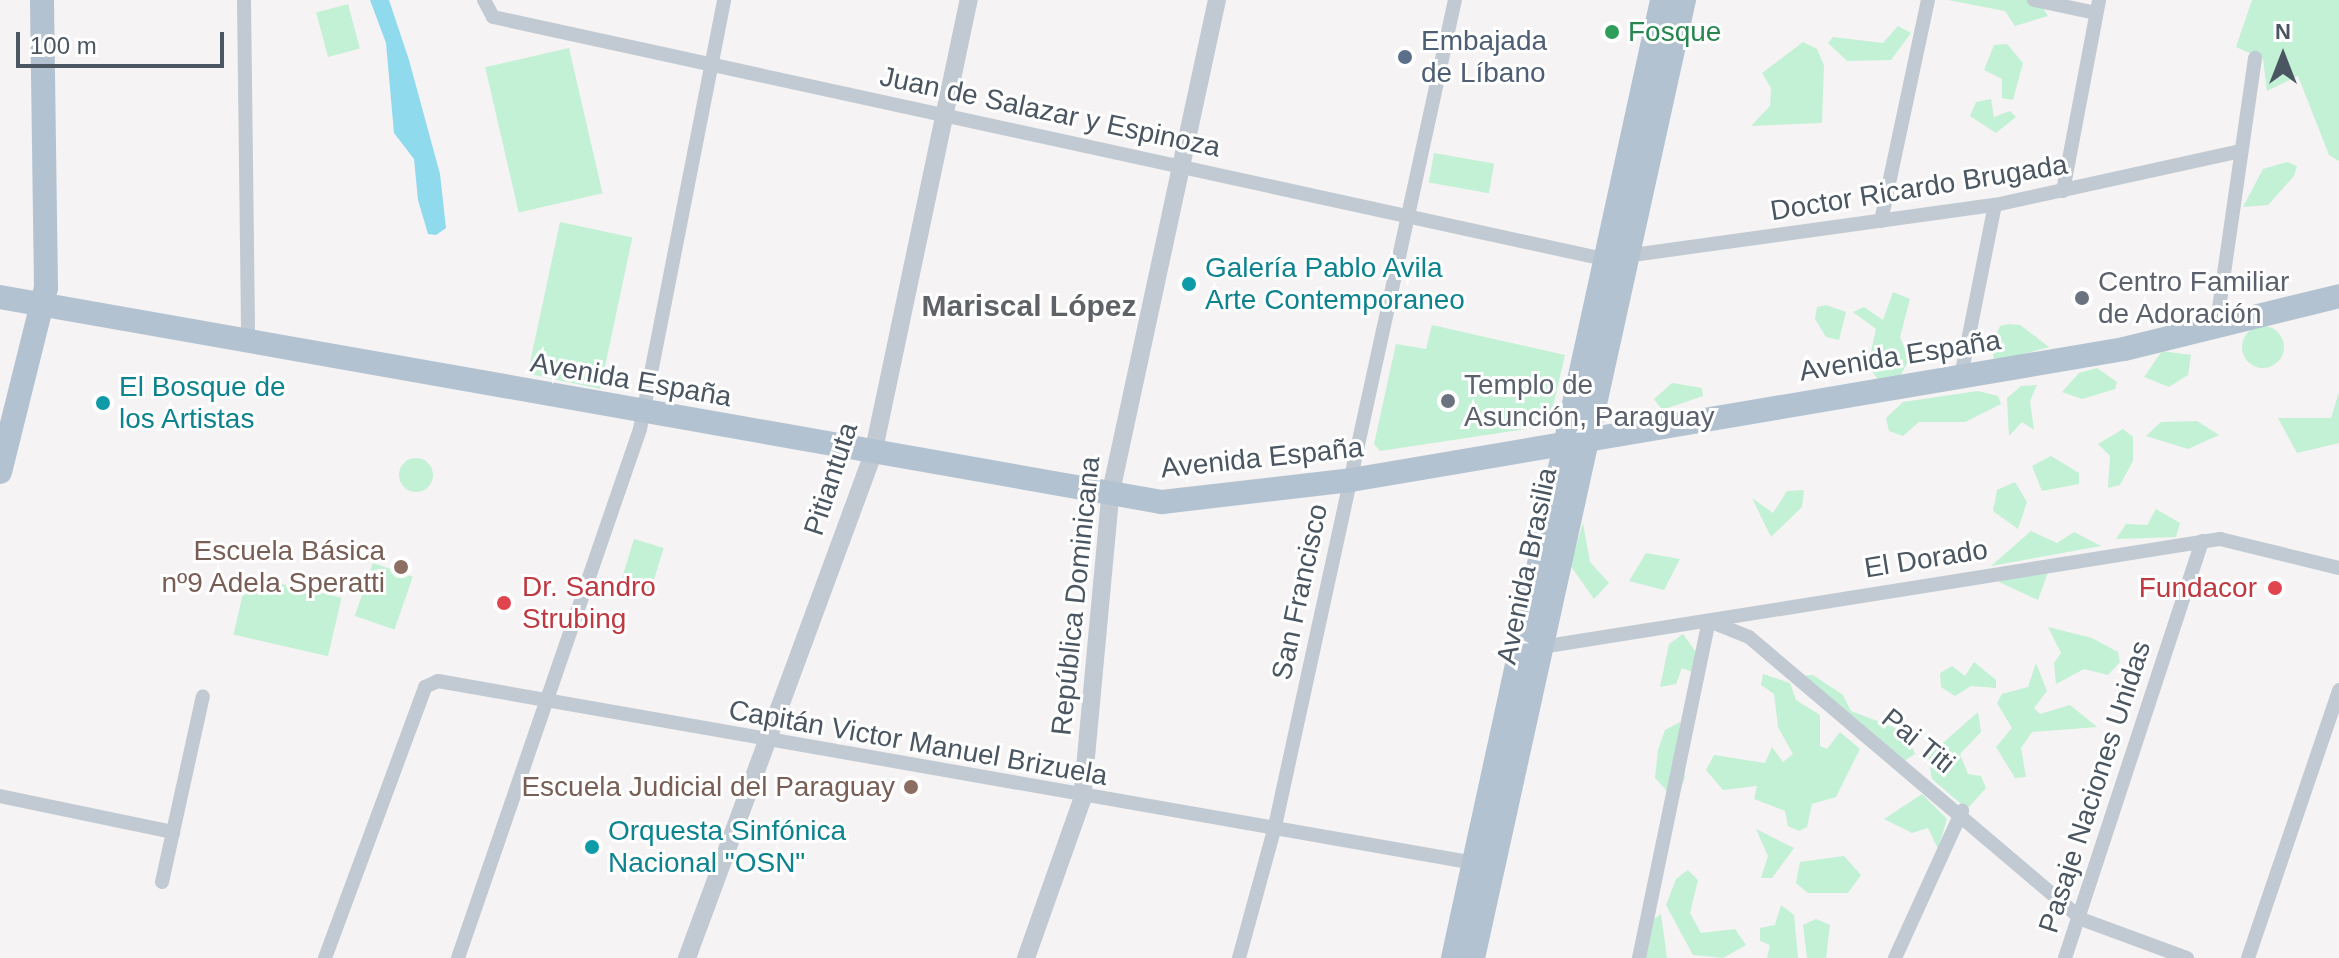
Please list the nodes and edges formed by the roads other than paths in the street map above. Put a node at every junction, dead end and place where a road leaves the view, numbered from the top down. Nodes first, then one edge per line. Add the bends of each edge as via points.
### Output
1 (42, 0) edge
2 (244, 0) edge
3 (724, 0) edge
4 (969, 0) edge
5 (1217, 0) edge
6 (1455, 0) edge
7 (1662, 0) edge
8 (1684, 0) edge
9 (1928, 0) edge
10 (2034, 0) edge
11 (485, 6) edge
12 (2097, 7) edge
13 (2255, 58) dead end
14 (711, 65) junction
15 (945, 116) junction
16 (2240, 151) junction
17 (1179, 167) junction
18 (2063, 191) junction
19 (1995, 205) junction
20 (1408, 216) junction
21 (1881, 221) junction
22 (1616, 259) junction
23 (2339, 296) edge
24 (0, 297) edge
25 (42, 305) junction
26 (2216, 329) junction
27 (248, 341) junction
28 (1961, 376) junction
29 (641, 412) junction
30 (1574, 440) junction
31 (873, 454) junction
32 (0, 472) edge
33 (1351, 480) junction
34 (1110, 496) junction
35 (2202, 541) junction
36 (2339, 568) edge
37 (1709, 621) junction
38 (1530, 648) junction
39 (2339, 690) edge
40 (203, 696) dead end
41 (544, 702) junction
42 (766, 744) junction
43 (0, 796) edge
44 (1082, 800) junction
45 (1962, 811) junction
46 (1275, 826) junction
47 (173, 832) junction
48 (1482, 865) junction
49 (162, 882) dead end
50 (2081, 919) junction
51 (325, 958) edge
52 (458, 958) edge
53 (687, 958) edge
54 (1026, 958) edge
55 (1239, 958) edge
56 (1453, 958) edge
57 (1473, 958) edge
58 (1639, 958) edge
59 (1895, 958) edge
60 (2065, 958) edge
61 (2187, 958) edge
62 (2248, 958) edge

1 - 25 main road
2 - 27 street
3 - 14 street
4 - 15 street, Pitiantuta
5 - 17 street, República Dominicana
6 - 20 street, San Francisco
7 - 22 main road, Avenida Brasilia
8 - 22 main road, Avenida Brasilia
9 - 21 street
10 - 12 street
11 - 14 street, Juan de Salazar y Espinoza
12 - 18 street
13 - 16 street
14 - 15 street, Juan de Salazar y Espinoza
14 - 29 street
15 - 17 street, Juan de Salazar y Espinoza
15 - 31 street, Pitiantuta
16 - 18 street, Doctor Ricardo Brugada
16 - 26 street
17 - 20 street, Juan de Salazar y Espinoza
17 - 34 street, República Dominicana
18 - 19 street, Doctor Ricardo Brugada
19 - 21 street, Doctor Ricardo Brugada
19 - 28 street
20 - 22 street, Juan de Salazar y Espinoza
20 - 33 street, San Francisco
21 - 22 street, Doctor Ricardo Brugada
22 - 30 main road, Avenida Brasilia
23 - 26 main road, Avenida España
24 - 25 main road, Avenida España
25 - 27 main road, Avenida España
25 - 32 main road
26 - 28 main road, Avenida España
27 - 29 main road, Avenida España
28 - 30 main road, Avenida España
29 - 31 main road, Avenida España
29 - 41 street
30 - 33 main road, Avenida España
30 - 38 main road, Avenida Brasilia
31 - 34 main road, Avenida España
31 - 42 street, Pitiantuta
33 - 34 main road, Avenida España via 1191,500
33 - 46 street, San Francisco
34 - 44 street, República Dominicana
35 - 36 street, El Dorado via 2247,541
35 - 37 street, El Dorado
35 - 50 street, Pasaje Naciones Unidas
37 - 38 street, El Dorado
37 - 45 street, Pai Titi via 1749,637
37 - 58 street
38 - 48 main road, Avenida Brasilia
39 - 62 street
40 - 47 street
41 - 42 street, Capitán Victor Manuel Brizuela
41 - 51 street, Capitán Victor Manuel Brizuela via 431,683
41 - 52 street
42 - 44 street, Capitán Victor Manuel Brizuela
42 - 53 street, Pitiantuta
43 - 47 street
44 - 46 street, Capitán Victor Manuel Brizuela
44 - 54 street, República Dominicana
45 - 50 street, Pai Titi
45 - 59 street
46 - 48 street, Capitán Victor Manuel Brizuela
46 - 55 street, San Francisco
47 - 49 street
48 - 56 main road, Avenida Brasilia
48 - 57 main road, Avenida Brasilia
50 - 60 street, Pasaje Naciones Unidas
50 - 61 street

